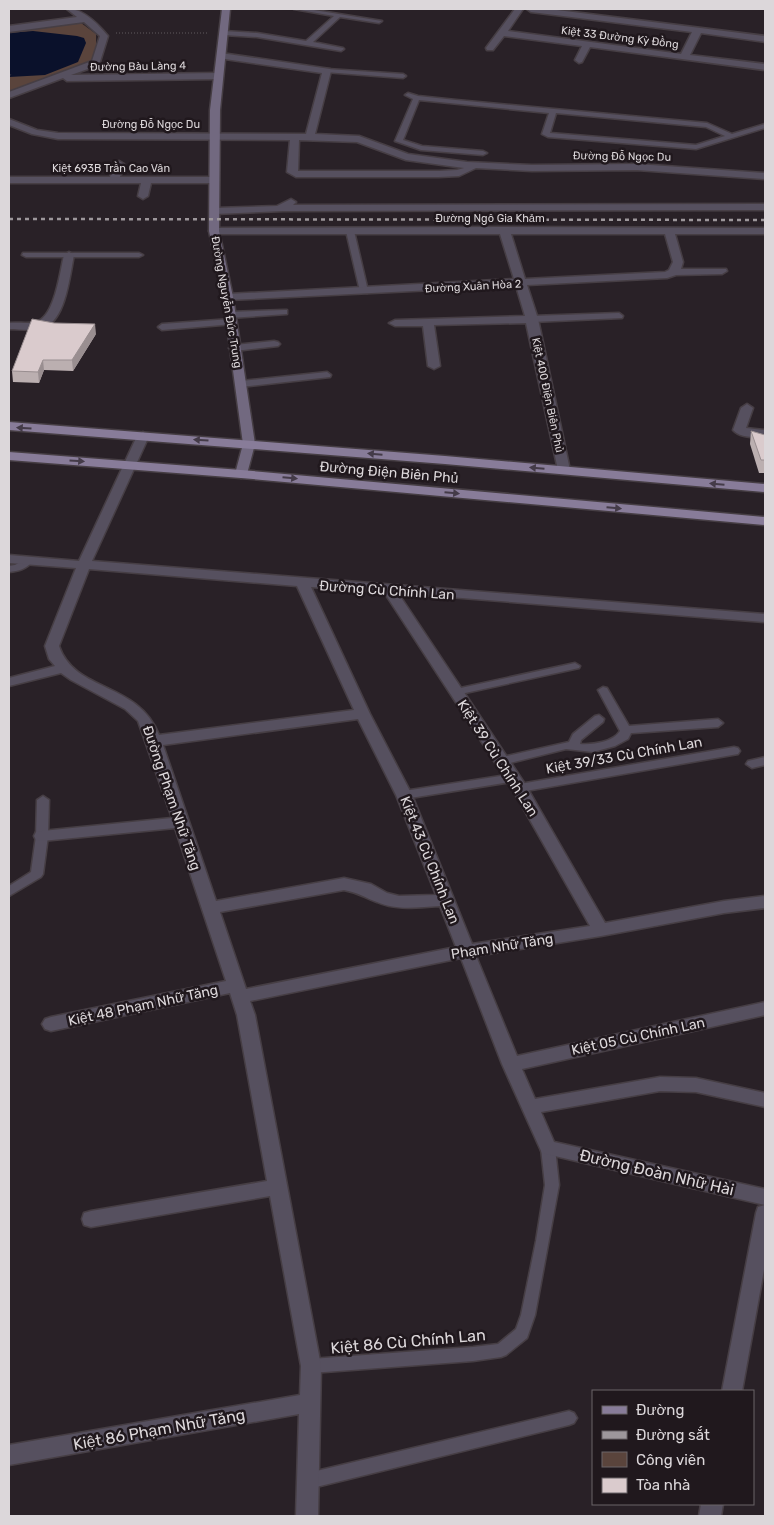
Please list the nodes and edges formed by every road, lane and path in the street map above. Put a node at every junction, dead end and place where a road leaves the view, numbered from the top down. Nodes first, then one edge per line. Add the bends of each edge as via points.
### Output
1 (71, 9) edge
2 (226, 9) edge
3 (297, 9) edge
4 (518, 9) edge
5 (531, 9) edge
6 (338, 16) junction
7 (347, 17) junction
8 (84, 19) junction
9 (379, 21) dead end
10 (9, 29) edge
11 (698, 30) junction
12 (101, 33) junction
13 (224, 33) junction
14 (502, 33) junction
15 (765, 39) edge
16 (308, 43) junction
17 (317, 44) junction
18 (587, 45) junction
19 (490, 48) dead end
20 (341, 49) dead end
21 (221, 56) junction
22 (684, 57) junction
23 (579, 60) dead end
24 (96, 63) junction
25 (765, 67) edge
26 (327, 71) junction
27 (9, 72) edge
28 (218, 76) junction
29 (403, 76) dead end
30 (11, 77) dead end
31 (59, 78) junction
32 (96, 78) junction
33 (408, 94) dead end
34 (9, 95) edge
35 (417, 98) junction
36 (553, 111) junction
37 (9, 122) edge
38 (765, 126) edge
39 (295, 136) junction
40 (310, 136) junction
41 (731, 136) junction
42 (215, 137) junction
43 (483, 153) dead end
44 (119, 164) dead end
45 (478, 165) junction
46 (147, 166) dead end
47 (765, 176) edge
48 (9, 180) edge
49 (114, 180) junction
50 (145, 180) junction
51 (214, 180) junction
52 (144, 196) dead end
53 (625, 199) dead end
54 (765, 207) edge
55 (283, 208) junction
56 (215, 211) junction
57 (504, 230) junction
58 (214, 231) junction
59 (350, 231) junction
60 (669, 231) junction
61 (765, 231) edge
62 (26, 255) dead end
63 (68, 255) junction
64 (139, 255) dead end
65 (674, 272) junction
66 (722, 272) dead end
67 (522, 283) junction
68 (364, 291) junction
69 (228, 297) junction
70 (284, 312) dead end
71 (619, 316) dead end
72 (230, 318) junction
73 (532, 319) junction
74 (428, 322) junction
75 (43, 323) junction
76 (395, 323) dead end
77 (9, 326) edge
78 (162, 327) dead end
79 (54, 328) edge
80 (274, 344) dead end
81 (235, 348) junction
82 (434, 366) dead end
83 (327, 375) dead end
84 (241, 384) junction
85 (748, 408) dead end
86 (9, 426) edge
87 (765, 434) edge
88 (143, 436) junction
89 (249, 444) junction
90 (9, 456) edge
91 (130, 465) junction
92 (564, 470) junction
93 (241, 474) junction
94 (765, 488) edge
95 (765, 521) edge
96 (9, 560) edge
97 (28, 561) junction
98 (84, 565) junction
99 (9, 569) edge
100 (302, 583) junction
101 (389, 590) junction
102 (765, 618) edge
103 (575, 666) dead end
104 (63, 668) junction
105 (9, 682) edge
106 (603, 690) dead end
107 (456, 692) junction
108 (362, 714) junction
109 (600, 719) dead end
110 (718, 723) dead end
111 (626, 731) junction
112 (153, 741) junction
113 (575, 746) junction
114 (734, 750) dead end
115 (502, 761) junction
116 (765, 761) edge
117 (752, 764) dead end
118 (516, 783) junction
119 (404, 795) junction
120 (43, 800) dead end
121 (181, 822) junction
122 (42, 836) junction
123 (9, 892) edge
124 (446, 900) junction
125 (765, 902) edge
126 (210, 908) junction
127 (601, 930) junction
128 (466, 951) junction
129 (237, 991) junction
130 (765, 1008) edge
131 (51, 1024) dead end
132 (511, 1064) junction
133 (765, 1100) edge
134 (531, 1107) junction
135 (548, 1148) junction
136 (278, 1187) junction
137 (765, 1197) edge
138 (765, 1212) edge
139 (91, 1219) dead end
140 (311, 1366) junction
141 (732, 1390) edge
142 (310, 1403) junction
143 (569, 1418) dead end
144 (9, 1455) edge
145 (308, 1480) junction
146 (305, 1516) edge

1 - 8 street
2 - 13 street, Đường Nguyễn Đức Trung
3 - 6 lane
4 - 14 street
5 - 11 street
6 - 7 lane
6 - 16 lane
7 - 9 lane
7 - 17 lane
8 - 10 street
8 - 12 street
11 - 15 street
11 - 22 street
12 - 13 path
12 - 24 street via 104,36
13 - 16 lane
13 - 21 street, Đường Nguyễn Đức Trung
14 - 18 street, Kiệt 33 Đường Kỳ Đồng
14 - 19 street
16 - 17 lane
17 - 20 lane
18 - 22 street, Kiệt 33 Đường Kỳ Đồng
18 - 23 street
21 - 26 street
21 - 28 street, Đường Nguyễn Đức Trung
22 - 25 street, Kiệt 33 Đường Kỳ Đồng
24 - 31 street
24 - 32 street
26 - 29 lane
26 - 40 street
27 - 30 path
28 - 32 street, Đường Bàu Làng 4
28 - 42 street, Đường Nguyễn Đức Trung
31 - 32 street, Đường Bàu Làng 4
31 - 34 street
33 - 35 lane
35 - 36 lane
35 - 43 lane via 399,141 421,148
36 - 41 lane via 707,125
36 - 41 lane via 546,134 552,136 688,147
37 - 42 street, Đường Đỗ Ngọc Du via 58,136
38 - 41 lane
39 - 40 street, Đường Đỗ Ngọc Du
39 - 42 street, Đường Đỗ Ngọc Du
39 - 45 street, Đường Đỗ Ngọc Du via 292,172 296,174 439,174 459,173
40 - 45 street, Đường Đỗ Ngọc Du via 359,139 406,157
42 - 51 street, Đường Nguyễn Đức Trung
44 - 49 street
45 - 47 street, Đường Đỗ Ngọc Du via 637,167
46 - 50 street
48 - 49 street, Kiệt 693B Trần Cao Vân
49 - 50 street, Kiệt 693B Trần Cao Vân
50 - 51 street, Kiệt 693B Trần Cao Vân
50 - 52 street
51 - 56 street, Đường Nguyễn Đức Trung
53 - 55 street via 299,201
54 - 55 street
55 - 56 street
56 - 58 street, Đường Nguyễn Đức Trung
57 - 59 street, Đường Ngô Gia Khảm
57 - 60 street, Đường Ngô Gia Khảm
57 - 67 street, Kiệt 400 Điện Biên Phủ
58 - 59 street, Đường Ngô Gia Khảm
58 - 69 street, Đường Nguyễn Đức Trung
59 - 68 lane
60 - 61 street, Đường Ngô Gia Khảm
60 - 65 street via 678,262
62 - 63 lane
63 - 64 lane
63 - 75 street via 57,305
65 - 66 street, Đường Xuân Hòa 2
65 - 67 street, Đường Xuân Hòa 2
67 - 68 street, Đường Xuân Hòa 2
67 - 73 street, Kiệt 400 Điện Biên Phủ
68 - 69 street, Đường Xuân Hòa 2
69 - 72 street, Đường Nguyễn Đức Trung
70 - 72 lane
71 - 73 lane
72 - 78 lane
72 - 81 street, Đường Nguyễn Đức Trung
73 - 74 street, Kiệt 400 Điện Biên Phủ
73 - 92 street, Kiệt 400 Điện Biên Phủ
74 - 76 street, Kiệt 400 Điện Biên Phủ
74 - 82 street
75 - 77 street
75 - 79 street
80 - 81 street
81 - 84 street, Đường Nguyễn Đức Trung
83 - 84 lane
84 - 89 street, Đường Nguyễn Đức Trung
85 - 87 street via 740,430
88 -> 86 main road, Đường Điện Biên Phủ
89 -> 88 main road, Đường Điện Biên Phủ
88 - 91 street
92 -> 89 main road, Đường Điện Biên Phủ
89 - 93 street, Đường Nguyễn Đức Trung
90 -> 91 main road, Đường Điện Biên Phủ
91 - 93 main road, Đường Điện Biên Phủ
91 - 98 street
94 -> 92 main road, Đường Điện Biên Phủ
93 -> 95 main road, Đường Điện Biên Phủ
96 - 97 street, Đường Cù Chính Lan
97 - 98 street, Đường Cù Chính Lan
97 - 99 lane via 18,568
98 - 100 street, Đường Cù Chính Lan
98 - 104 street via 52,646 56,661
100 - 101 street, Đường Cù Chính Lan
100 - 108 street, Kiệt 43 Cù Chính Lan
101 - 102 street, Đường Cù Chính Lan
101 - 107 street, Kiệt 39 Cù Chính Lan
103 - 107 lane
104 - 105 street
104 - 112 street, Đường Phạm Nhữ Tăng via 141,714
106 - 111 lane
107 - 115 street, Kiệt 39 Cù Chính Lan
108 - 112 street
108 - 119 street, Kiệt 43 Cù Chính Lan
109 - 113 lane via 574,740
110 - 111 lane
111 - 113 lane via 624,736 611,743 593,748
112 - 121 street, Đường Phạm Nhữ Tăng
113 - 115 lane via 566,745
114 - 118 lane, Kiệt 39/33 Cù Chính Lan
115 - 118 street, Kiệt 39 Cù Chính Lan
116 - 117 lane
118 - 119 lane, Kiệt 39/33 Cù Chính Lan
118 - 127 street, Kiệt 39 Cù Chính Lan
119 - 124 street, Kiệt 43 Cù Chính Lan
120 - 122 lane
121 - 122 street
121 - 126 street, Đường Phạm Nhữ Tăng
122 - 123 lane via 37,874
124 - 126 street via 399,902 382,898 365,888 344,884
124 - 128 street, Kiệt 43 Cù Chính Lan
125 - 127 street, Phạm Nhữ Tăng
126 - 129 street, Đường Phạm Nhữ Tăng
127 - 128 street, Phạm Nhữ Tăng
128 - 129 street, Phạm Nhữ Tăng
128 - 132 street, Kiệt 43 Cù Chính Lan
129 - 131 street, Kiệt 48 Phạm Nhữ Tăng
129 - 136 street, Đường Phạm Nhữ Tăng via 246,1015
130 - 132 street, Kiệt 05 Cù Chính Lan
132 - 134 street, Kiệt 43 Cù Chính Lan
133 - 134 street via 696,1085 660,1084
134 - 135 street, Kiệt 43 Cù Chính Lan
135 - 137 street, Đường Đoàn Nhữ Hài
135 - 140 lane, Kiệt 86 Cù Chính Lan via 552,1184 522,1333 501,1350
136 - 139 street
136 - 140 street, Đường Phạm Nhữ Tăng
138 - 141 street
140 - 142 street, Đường Phạm Nhữ Tăng
142 - 144 street, Kiệt 86 Phạm Nhữ Tăng
142 - 145 street, Đường Phạm Nhữ Tăng
143 - 145 lane
145 - 146 street, Đường Phạm Nhữ Tăng

